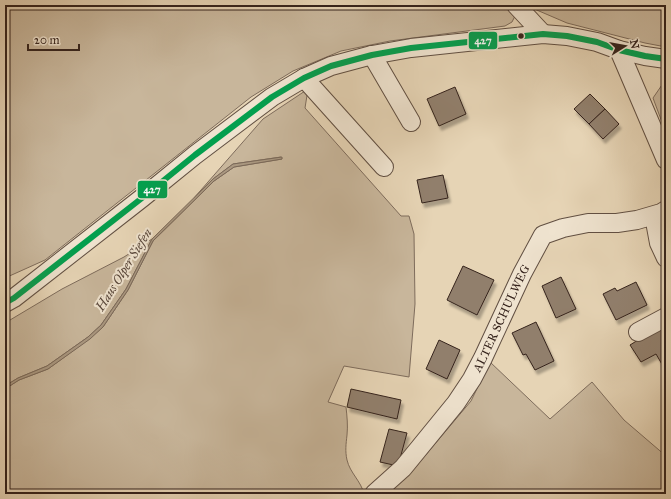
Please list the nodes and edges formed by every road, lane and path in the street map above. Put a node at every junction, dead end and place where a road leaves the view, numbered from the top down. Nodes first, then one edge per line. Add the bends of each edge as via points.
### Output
1 (516, 5) edge
2 (543, 34) junction
3 (619, 50) junction
4 (372, 55) junction
5 (666, 59) edge
6 (304, 78) junction
7 (411, 122) dead end
8 (666, 160) edge
9 (384, 167) dead end
10 (660, 213) edge
11 (666, 258) edge
12 (5, 303) edge
13 (666, 317) edge
14 (638, 332) dead end
15 (374, 494) edge

1 - 2 street
2 - 3 street via 597,42
2 - 4 street via 411,48
3 - 5 street
3 - 8 street
4 - 6 street via 331,66
4 - 7 street
6 - 9 street
6 - 12 street via 272,97
10 - 11 street via 659,243
10 - 15 street, ALTER SCHULWEG via 617,223 588,223 543,235 472,379 456,403 403,468
13 - 14 street

